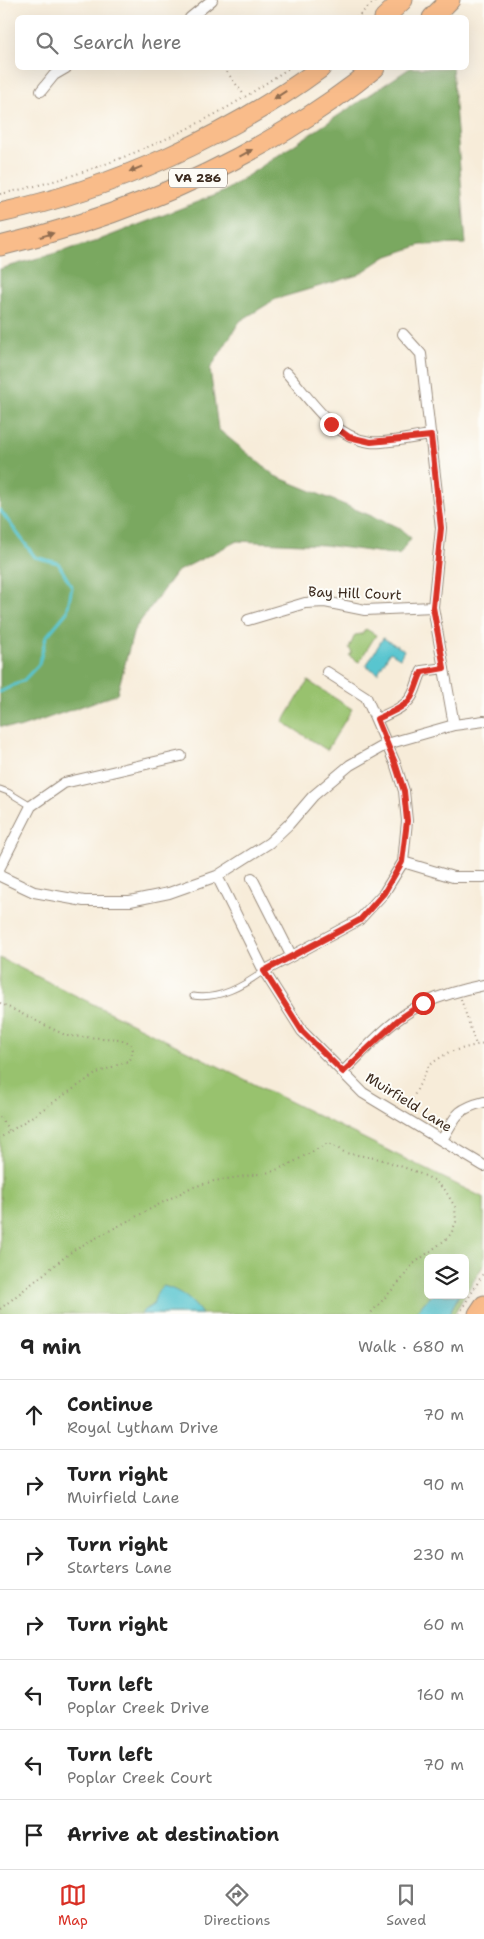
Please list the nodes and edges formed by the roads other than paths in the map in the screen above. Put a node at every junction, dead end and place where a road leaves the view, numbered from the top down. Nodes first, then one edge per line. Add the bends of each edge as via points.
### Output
1 (212, 0) edge
2 (403, 0) edge
3 (450, 0) edge
4 (194, 15) edge
5 (387, 15) edge
6 (435, 15) edge
7 (63, 70) edge
8 (318, 70) edge
9 (372, 70) edge
10 (41, 91) dead end
11 (0, 213) edge
12 (0, 246) edge
13 (403, 334) dead end
14 (287, 373) dead end
15 (431, 436) junction
16 (433, 607) junction
17 (248, 620) dead end
18 (444, 668) junction
19 (327, 672) dead end
20 (377, 719) junction
21 (484, 721) edge
22 (454, 725) junction
23 (388, 744) junction
24 (181, 756) dead end
25 (0, 789) edge
26 (31, 806) junction
27 (402, 862) junction
28 (0, 867) edge
29 (0, 876) edge
30 (217, 876) junction
31 (484, 876) edge
32 (252, 878) dead end
33 (291, 955) junction
34 (264, 971) junction
35 (484, 985) edge
36 (193, 996) dead end
37 (343, 1072) junction
38 (484, 1102) edge
39 (442, 1140) junction
40 (484, 1166) edge
41 (484, 1305) edge
42 (478, 1314) edge

1 - 4 street
2 - 5 highway
3 - 6 highway
7 - 10 street
8 -> 11 highway, VA 286 via 248,115 165,158 93,186
12 -> 9 highway, VA 286 via 126,210 190,182 301,121
13 - 15 street via 421,354
14 - 15 street via 331,424 349,437 371,442
15 - 16 street via 441,528
16 - 17 street, Bay Hill Court via 365,610 325,602 305,603
16 - 18 street
18 - 20 street via 422,672 413,696 401,707
18 - 22 street
19 - 20 street via 366,697
20 - 23 street
21 - 22 street
22 - 23 street
23 - 27 street via 404,791 407,821
23 - 30 street via 350,765 313,796 269,843
24 - 26 street via 64,783
25 - 26 lane
26 - 28 street
27 - 31 street via 453,877
27 - 33 street via 384,893 360,920
29 - 30 street via 34,892 84,901 130,901 169,893
30 - 34 street, Muirfield Lane
32 - 33 street
33 - 34 street
34 - 36 lane via 215,997
34 - 37 street, Muirfield Lane via 302,1031
35 - 37 street via 451,992 423,1003 398,1020
37 - 39 street, Muirfield Lane via 363,1093
38 - 39 street via 458,1112
39 - 40 street, Muirfield Lane
41 - 42 highway

